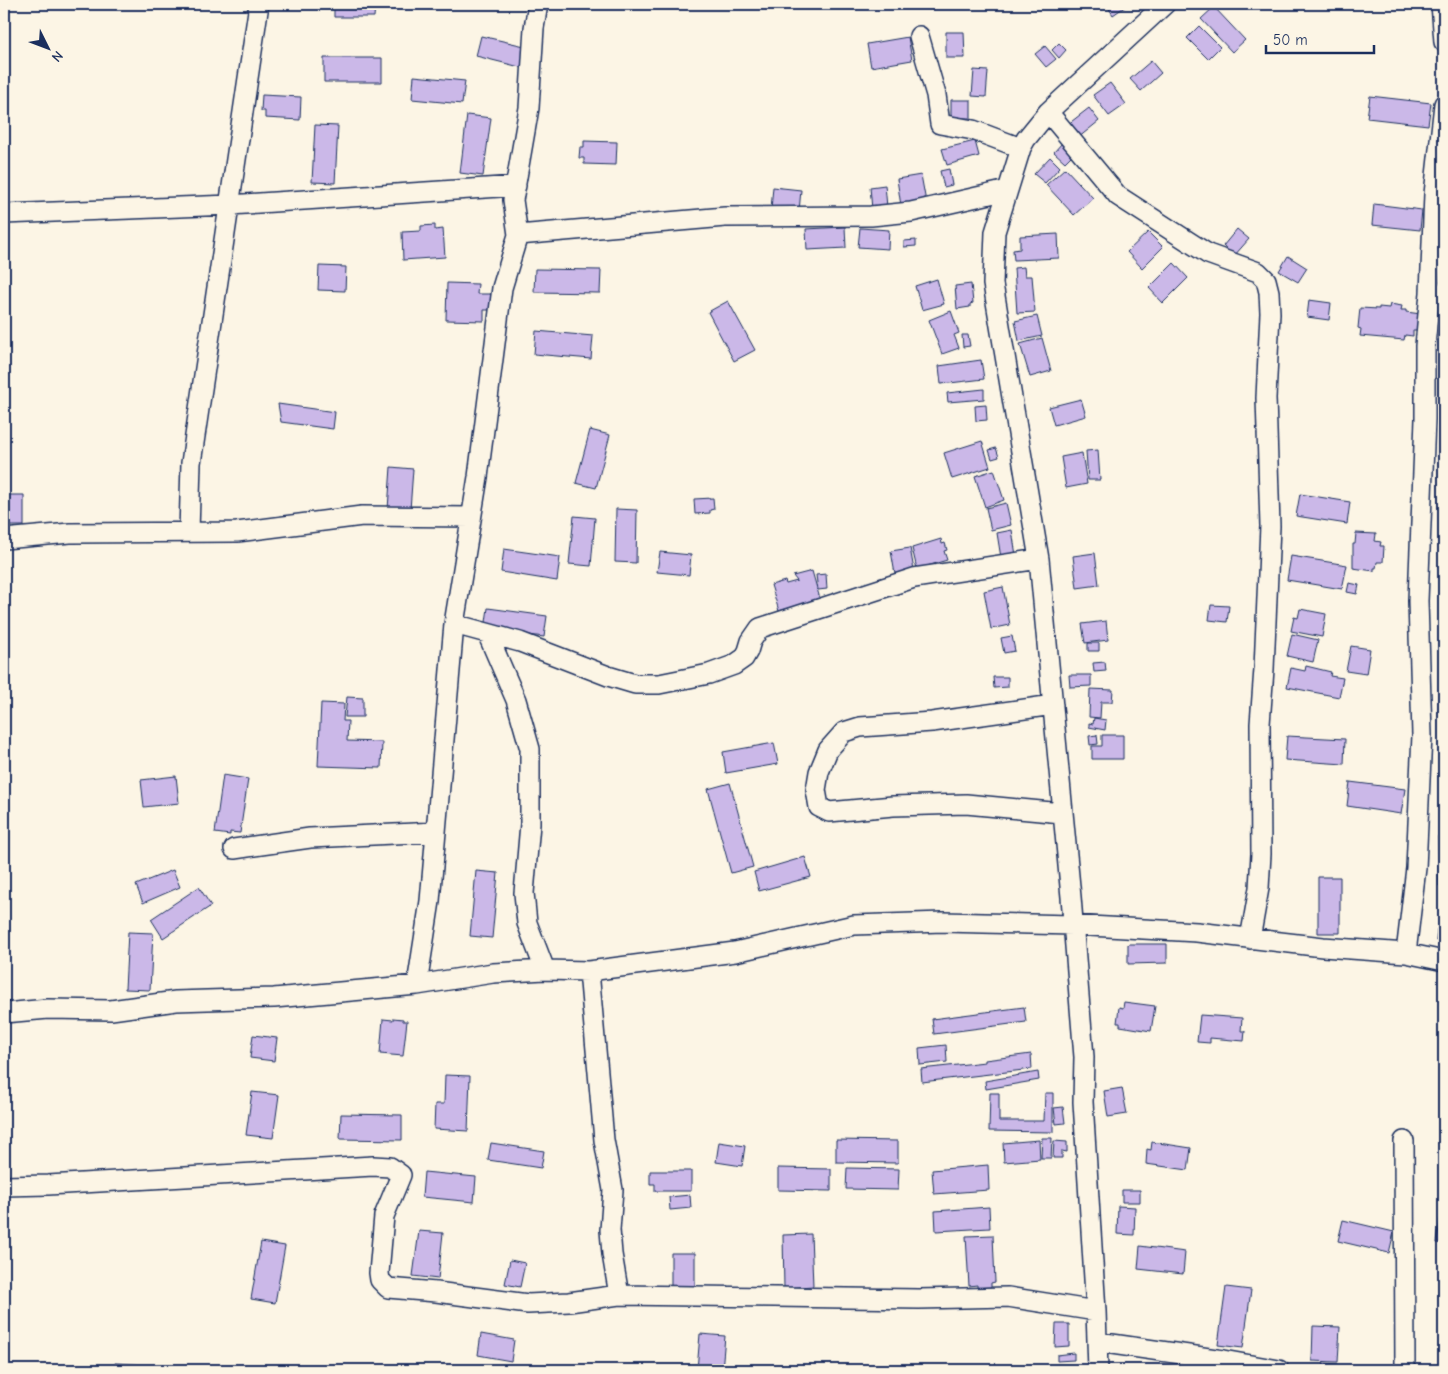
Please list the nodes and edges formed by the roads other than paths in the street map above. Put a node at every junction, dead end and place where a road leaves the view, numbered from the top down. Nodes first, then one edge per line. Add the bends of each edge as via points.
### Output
1 (259, 4) edge
2 (538, 4) edge
3 (1165, 4) edge
4 (1441, 4) edge
5 (919, 36) dead end
6 (1444, 42) edge
7 (1444, 104) edge
8 (1048, 112) junction
9 (1021, 148) junction
10 (516, 186) junction
11 (1008, 190) junction
12 (230, 205) junction
13 (4, 214) edge
14 (518, 235) junction
15 (1437, 293) edge
16 (472, 517) junction
17 (189, 532) junction
18 (4, 540) edge
19 (1039, 559) junction
20 (454, 624) junction
21 (487, 633) junction
22 (1053, 705) junction
23 (1062, 813) junction
24 (436, 832) junction
25 (234, 849) dead end
26 (1072, 925) junction
27 (1250, 939) junction
28 (1406, 953) junction
29 (1444, 961) edge
30 (545, 970) junction
31 (589, 972) junction
32 (417, 985) junction
33 (4, 1013) edge
34 (1404, 1141) dead end
35 (4, 1186) edge
36 (620, 1294) junction
37 (1096, 1311) junction
38 (1098, 1342) junction
39 (1098, 1370) edge
40 (1279, 1370) edge
41 (1405, 1370) edge

1 - 12 street
2 - 10 street via 529,108
3 - 8 street
4 - 6 street
5 - 9 street via 936,95 940,124 973,130
7 - 15 street via 1434,194
8 - 9 street
8 - 27 street via 1118,196 1208,254 1258,272 1266,280 1269,292 1266,398 1270,526 1260,724 1261,854
9 - 11 street
10 - 12 street
10 - 14 street via 513,200
11 - 14 street via 911,212 871,216 725,217
11 - 19 street via 995,232 993,284
12 - 13 street
12 - 17 street via 191,463
14 - 16 street via 502,288
15 - 28 street via 1425,346 1418,601 1422,735 1416,868
16 - 17 street via 362,516 237,532
16 - 20 street
17 - 18 street via 70,533
19 - 21 street via 914,578 760,628 744,658 734,666 659,684 635,684 608,676 520,642
19 - 22 street
20 - 21 street
20 - 24 street
21 - 30 street via 516,700 530,748 530,824 524,893 527,923
22 - 23 street
22 - 23 street via 932,722 860,727 844,732 828,750 816,790 819,807 829,812 966,804
23 - 26 street
24 - 25 street via 310,838
24 - 32 street
26 - 27 street via 1197,932
26 - 31 street via 943,922 854,925 735,952
26 - 37 street via 1084,1057 1083,1102
27 - 28 street
28 - 29 street
30 - 31 street
30 - 32 street via 492,973
31 - 36 street via 604,1140 612,1190 612,1254
32 - 33 street via 274,998 176,1001 111,1010 48,1009
34 - 41 street
35 - 36 street via 390,1167 400,1175 384,1216 379,1273 380,1280 388,1288 528,1304
36 - 37 street via 919,1299 1008,1296
37 - 38 street
38 - 39 street
38 - 40 street

